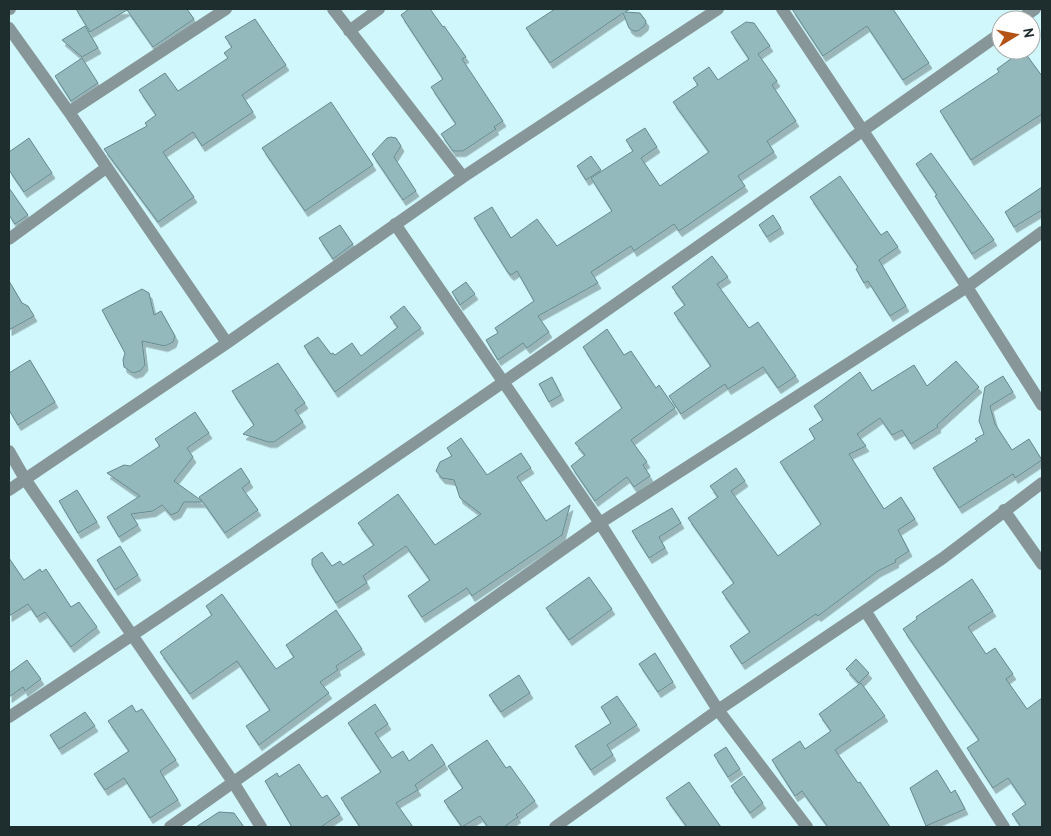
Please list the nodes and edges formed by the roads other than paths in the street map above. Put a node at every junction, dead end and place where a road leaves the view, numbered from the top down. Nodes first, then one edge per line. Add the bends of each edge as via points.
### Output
1 (226, 9) edge
2 (332, 9) edge
3 (378, 9) edge
4 (718, 9) edge
5 (782, 9) edge
6 (9, 28) edge
7 (348, 31) junction
8 (991, 40) edge
9 (69, 112) junction
10 (863, 130) junction
11 (106, 168) junction
12 (463, 177) junction
13 (395, 224) junction
14 (1042, 232) edge
15 (9, 239) edge
16 (967, 287) junction
17 (227, 343) junction
18 (503, 382) junction
19 (1042, 405) edge
20 (9, 451) edge
21 (26, 479) junction
22 (1042, 483) edge
23 (9, 490) edge
24 (1004, 510) junction
25 (600, 524) junction
26 (1042, 564) edge
27 (866, 612) junction
28 (133, 635) junction
29 (718, 710) junction
30 (9, 717) edge
31 (233, 782) junction
32 (170, 827) edge
33 (261, 827) edge
34 (555, 827) edge
35 (806, 827) edge
36 (1004, 827) edge

1 - 9 street
2 - 7 street
3 - 7 street
4 - 12 street
5 - 10 street
6 - 9 street
7 - 12 street
8 - 10 street
9 - 11 street
10 - 16 street
10 - 18 street
11 - 15 street
11 - 17 street
12 - 13 street
13 - 17 street
13 - 18 street
14 - 16 street
16 - 19 street
16 - 25 street
17 - 21 street
18 - 25 street
18 - 28 street
20 - 21 street
21 - 23 street
21 - 28 street
22 - 24 street
24 - 26 street
24 - 27 street
25 - 29 street
25 - 31 street
27 - 29 street
27 - 36 street
28 - 30 street
28 - 31 street
29 - 34 street
29 - 35 street
31 - 32 street
31 - 33 street

